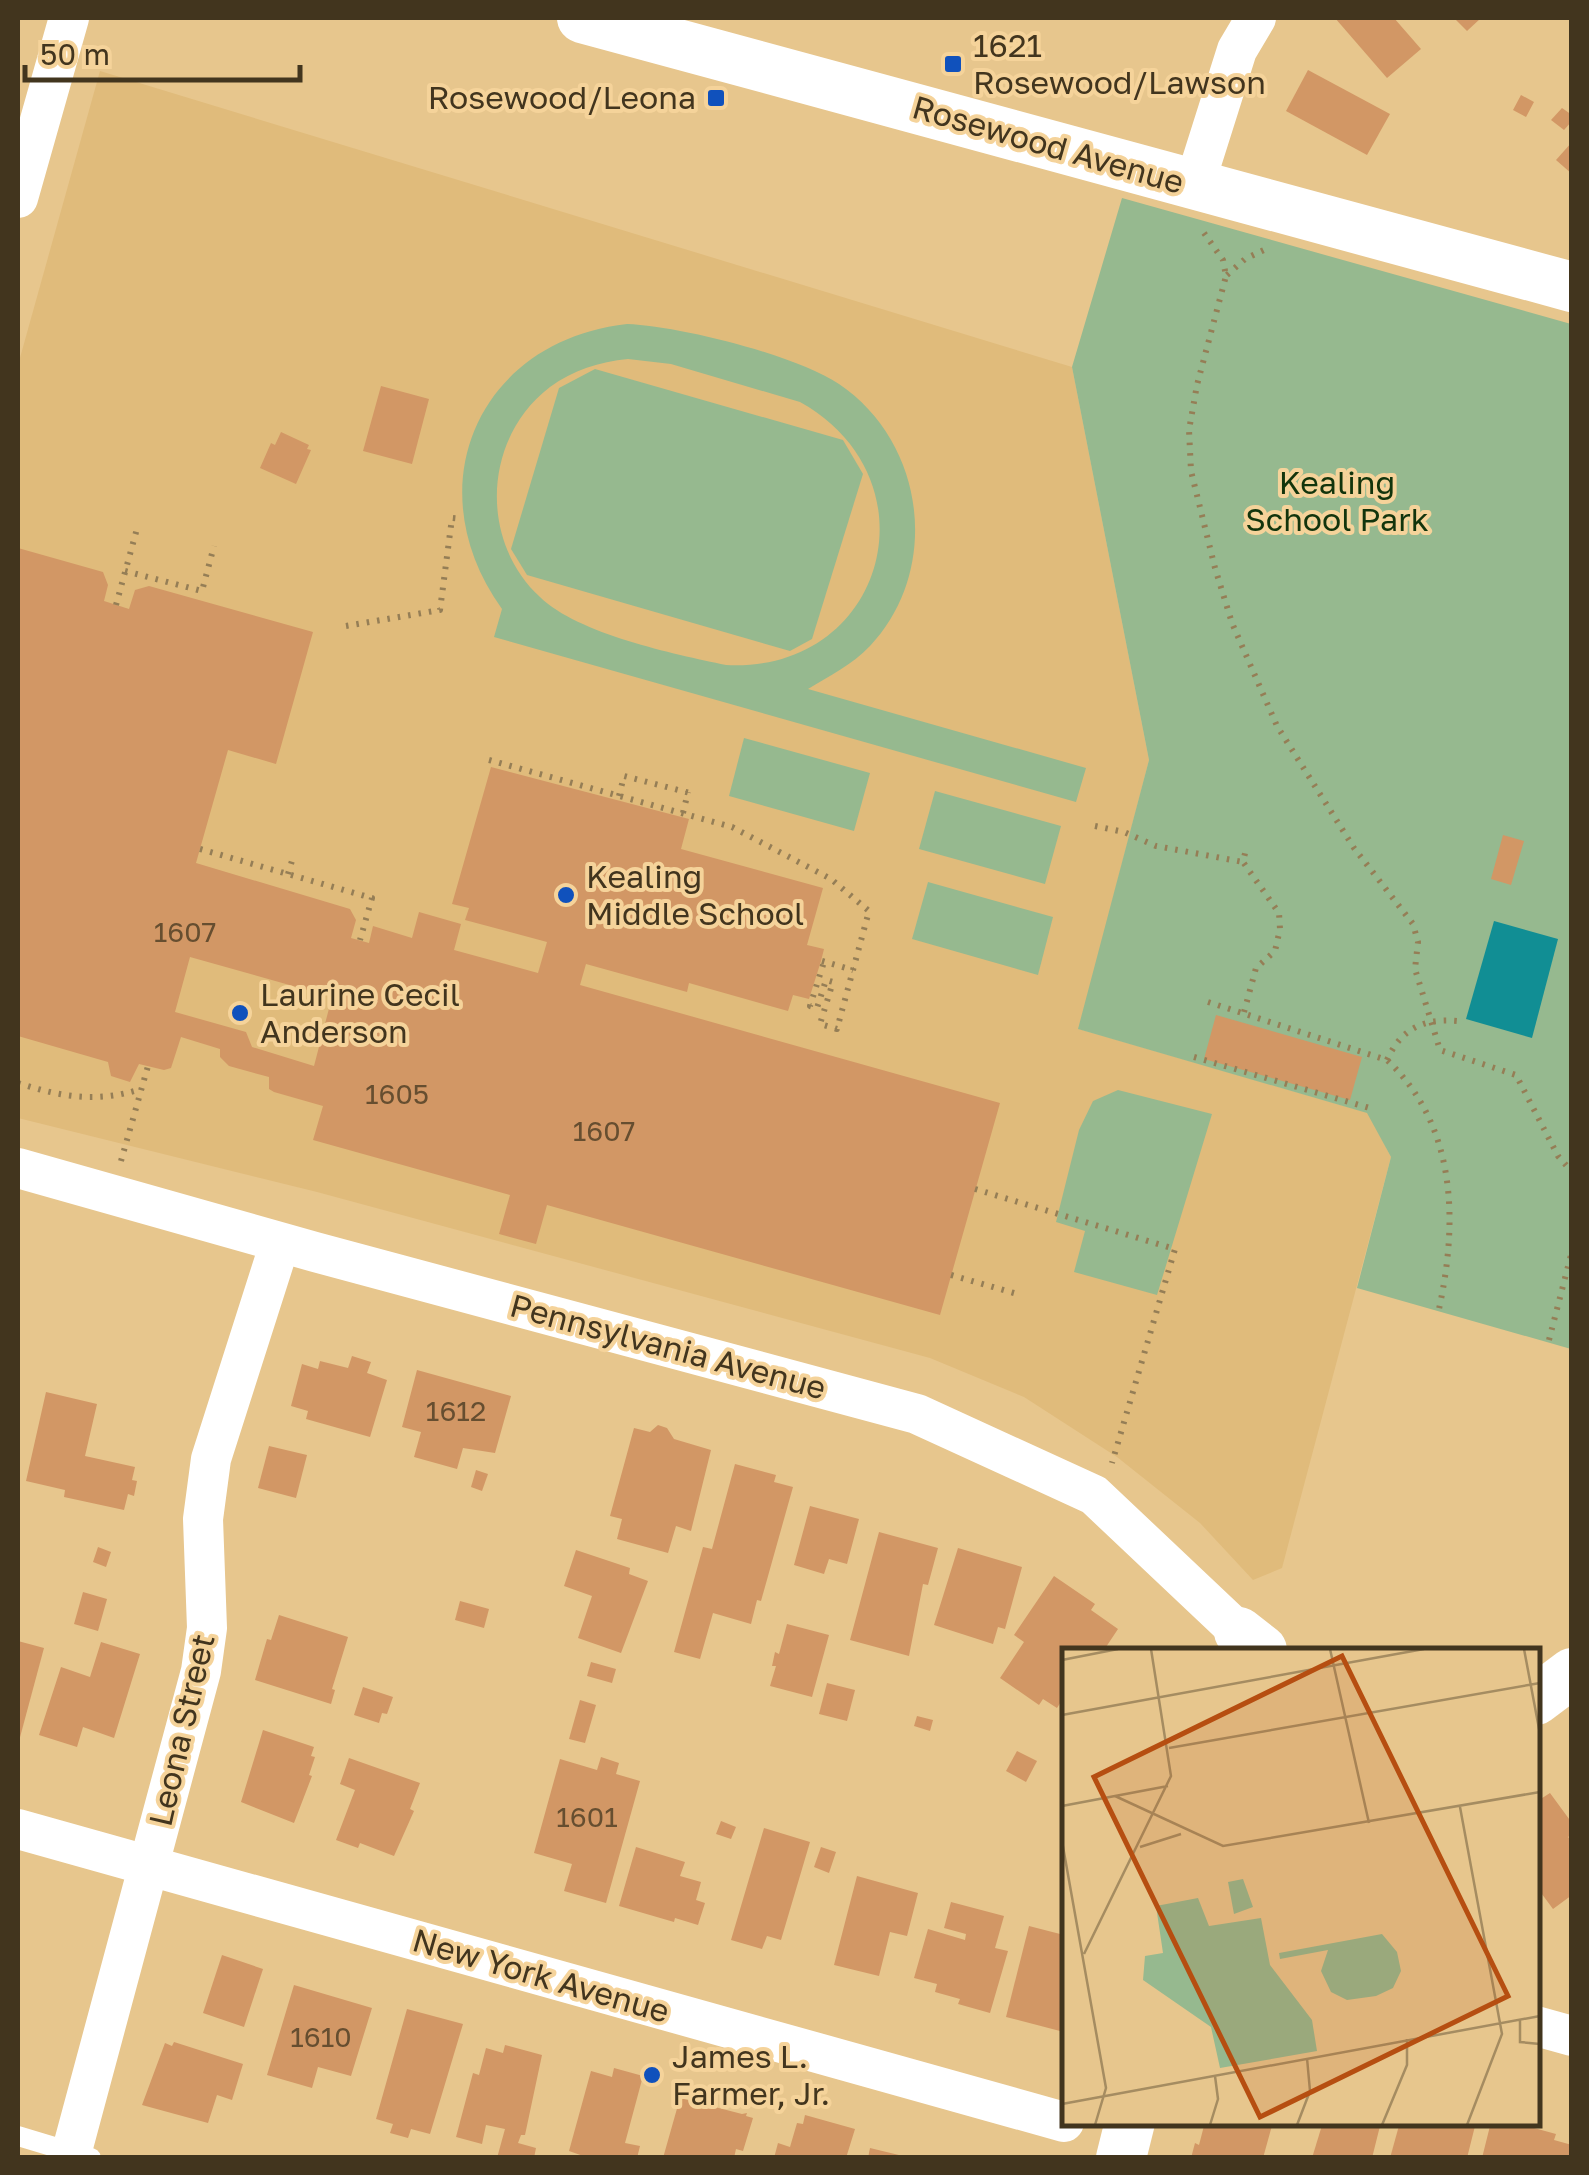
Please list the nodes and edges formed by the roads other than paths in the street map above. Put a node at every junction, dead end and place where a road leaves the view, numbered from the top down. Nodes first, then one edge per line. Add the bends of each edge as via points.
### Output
1 (69, 18) edge
2 (582, 18) edge
3 (1256, 18) edge
4 (632, 24) edge
5 (18, 198) edge
6 (1197, 208) junction
7 (1572, 288) edge
8 (18, 1168) edge
9 (280, 1243) junction
10 (1251, 1644) edge
11 (18, 1829) edge
12 (150, 1867) junction
13 (1539, 2027) edge
14 (1572, 2036) edge
15 (1062, 2121) edge
16 (1075, 2125) edge
17 (18, 2136) edge
18 (1126, 2140) edge
19 (78, 2156) edge

1 - 5 street
2 - 4 street, Rosewood Avenue
3 - 6 street via 1237,50
4 - 6 street, Rosewood Avenue
6 - 7 street, Rosewood Avenue
8 - 9 street, Pennsylvania Avenue
9 - 10 street, Pennsylvania Avenue via 917,1414 1094,1494
9 - 12 street, Leona Street via 211,1459 203,1519 202,1671
11 - 12 street, New York Avenue
12 - 15 street, New York Avenue
12 - 19 street, Leona Street
13 - 14 street
16 - 18 street, New York Avenue
17 - 19 lane

